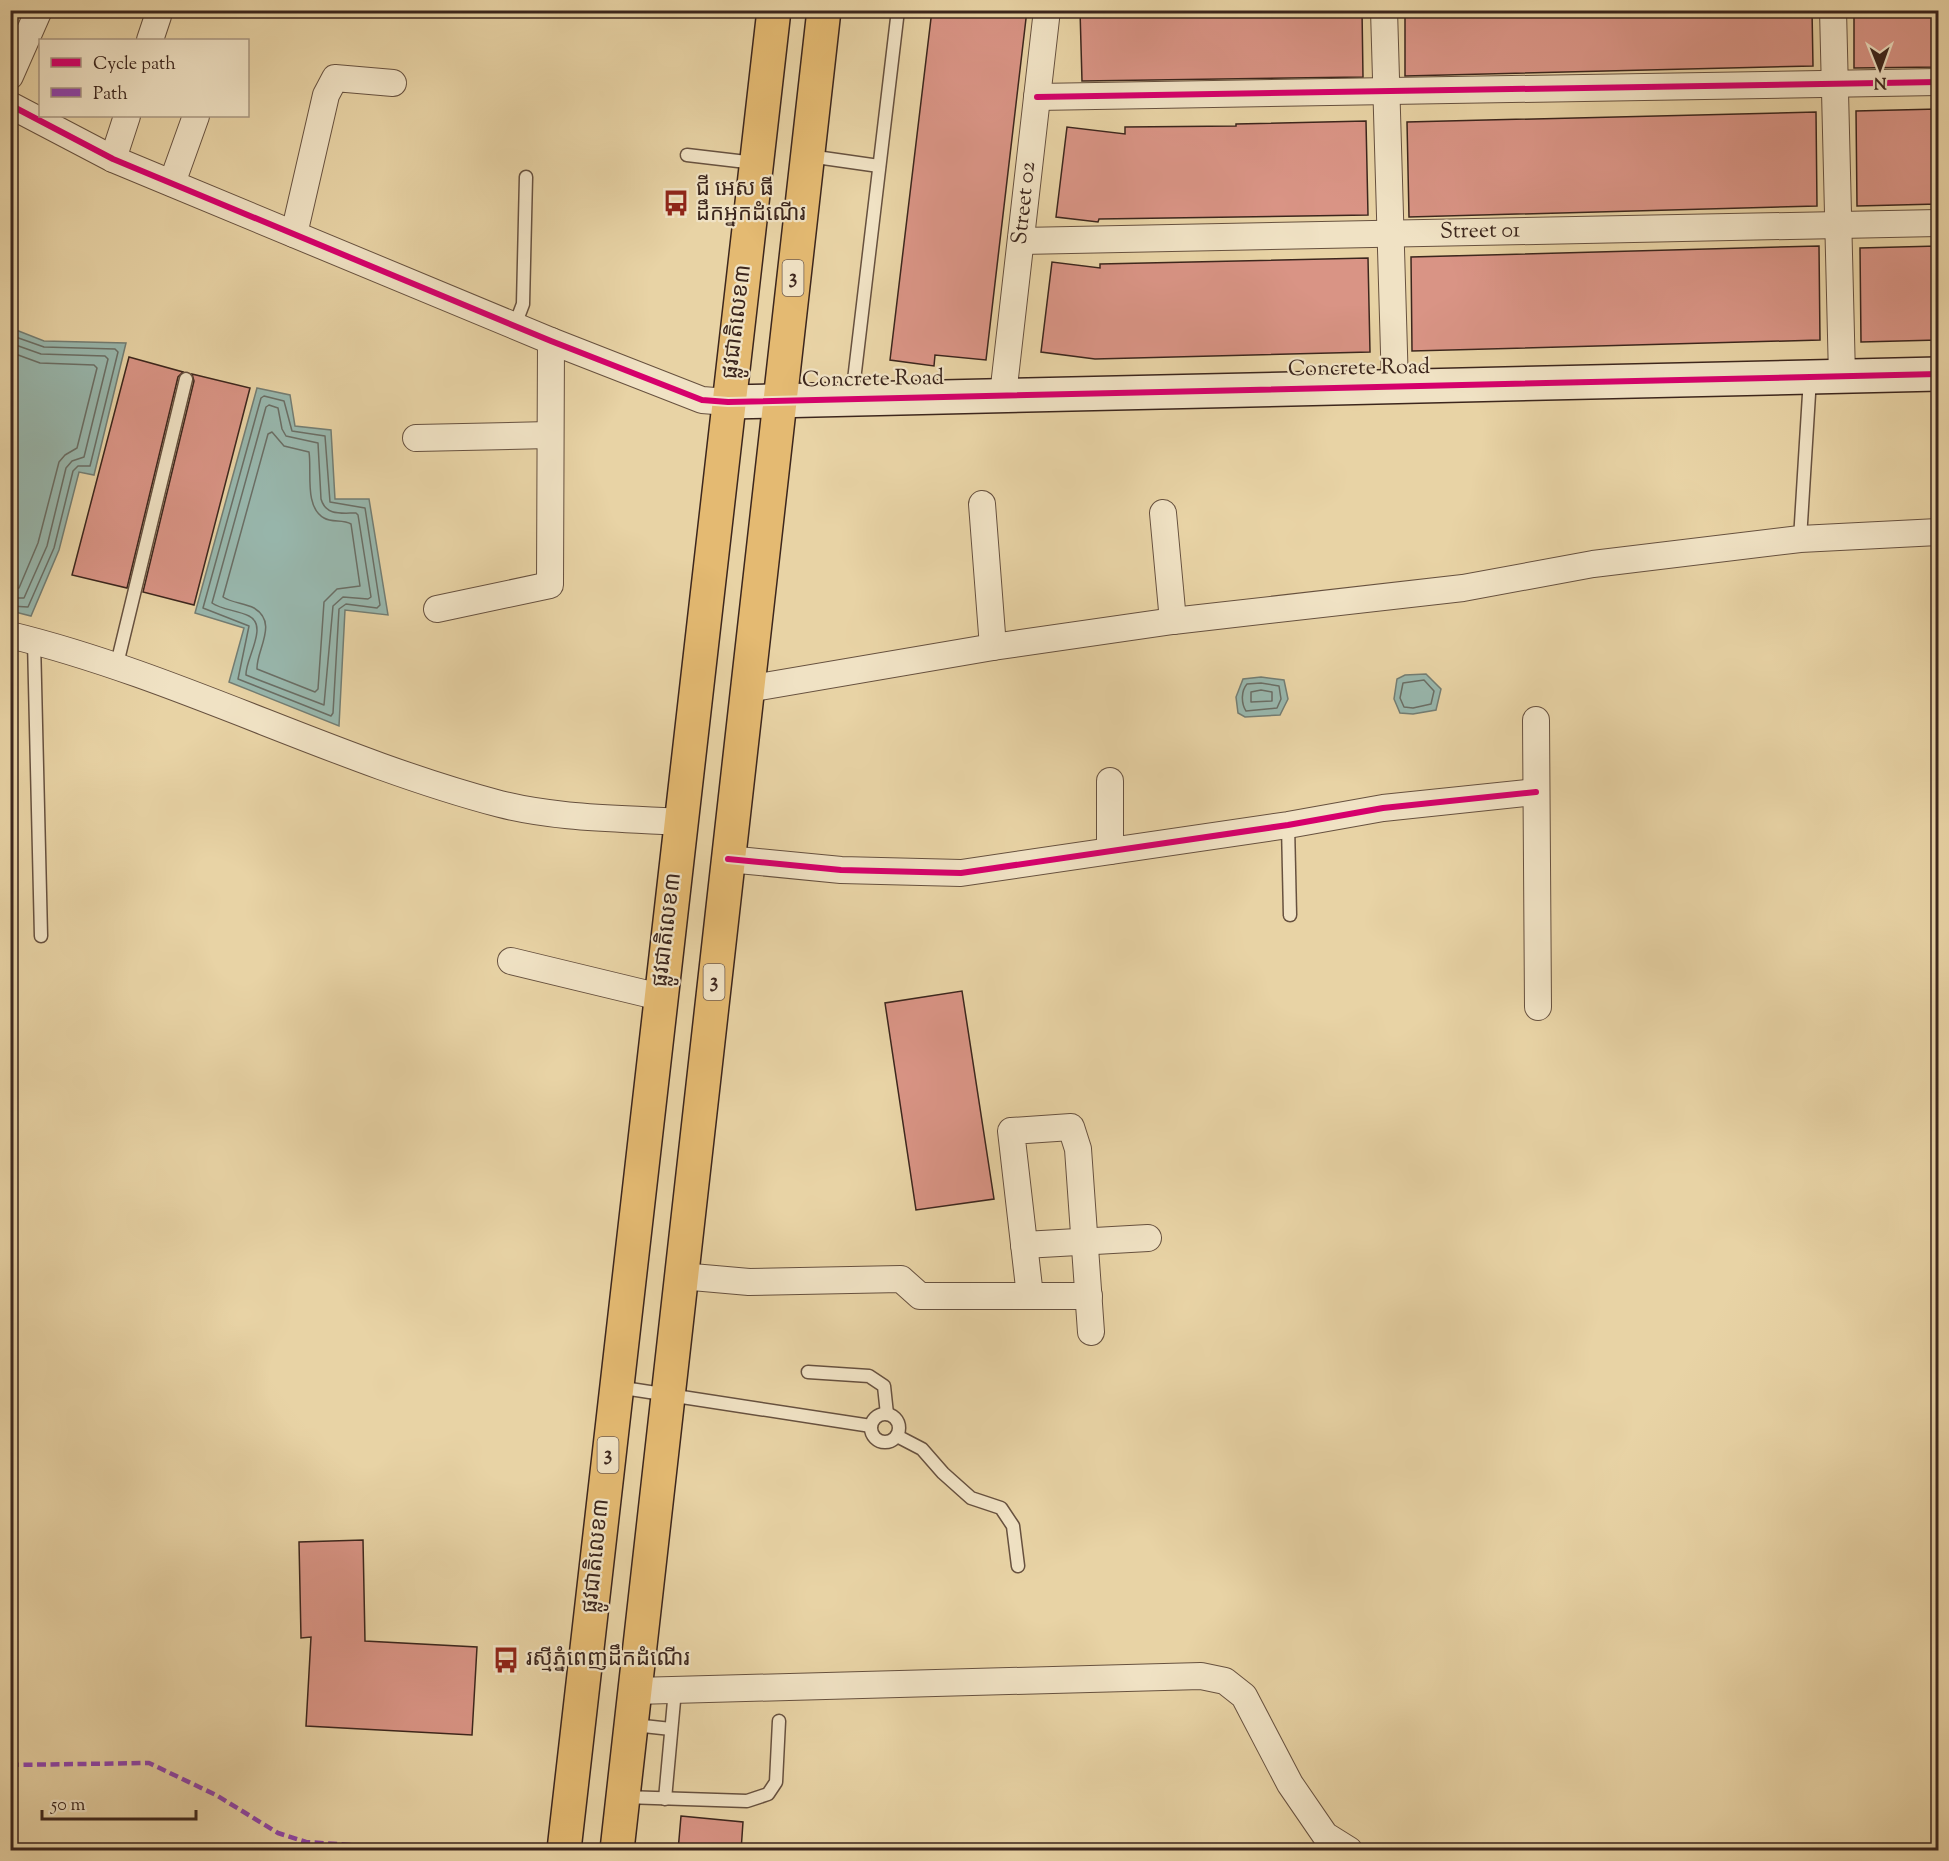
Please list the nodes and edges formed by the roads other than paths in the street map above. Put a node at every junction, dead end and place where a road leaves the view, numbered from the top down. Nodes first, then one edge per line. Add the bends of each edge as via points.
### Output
1 (39, 10) edge
2 (774, 10) edge
3 (824, 10) edge
4 (897, 10) edge
5 (1047, 10) edge
6 (1383, 10) edge
7 (1833, 10) edge
8 (158, 16) dead end
9 (150, 39) edge
10 (10, 76) edge
11 (1938, 82) edge
12 (393, 83) dead end
13 (1835, 83) junction
14 (1386, 91) junction
15 (1037, 97) junction
16 (10, 105) edge
17 (127, 117) edge
18 (196, 117) edge
19 (687, 155) dead end
20 (807, 156) junction
21 (113, 159) junction
22 (756, 163) junction
23 (879, 166) junction
24 (526, 177) dead end
25 (172, 183) junction
26 (1938, 223) edge
27 (1838, 225) junction
28 (294, 234) junction
29 (1390, 234) junction
30 (1021, 241) junction
31 (515, 325) junction
32 (551, 341) junction
33 (1938, 374) edge
34 (1842, 376) junction
35 (1810, 377) junction
36 (186, 379) dead end
37 (1395, 386) junction
38 (1004, 395) junction
39 (852, 399) junction
40 (780, 400) junction
41 (728, 402) junction
42 (549, 435) junction
43 (416, 438) dead end
44 (981, 504) dead end
45 (1163, 513) dead end
46 (1938, 532) edge
47 (1800, 539) junction
48 (437, 609) dead end
49 (1173, 621) junction
50 (22, 638) edge
51 (993, 647) junction
52 (116, 668) junction
53 (747, 689) junction
54 (1536, 720) dead end
55 (1110, 781) dead end
56 (1536, 792) junction
57 (681, 822) junction
58 (1288, 825) junction
59 (1110, 851) junction
60 (728, 859) junction
61 (1290, 915) dead end
62 (40, 936) dead end
63 (511, 962) dead end
64 (660, 997) junction
65 (1538, 1007) dead end
66 (1148, 1238) dead end
67 (1084, 1242) junction
68 (1024, 1245) junction
69 (681, 1276) junction
70 (1030, 1296) junction
71 (1089, 1296) junction
72 (1092, 1332) dead end
73 (808, 1372) dead end
74 (616, 1387) junction
75 (668, 1393) junction
76 (887, 1414) junction
77 (871, 1426) junction
78 (897, 1436) junction
79 (1018, 1566) dead end
80 (675, 1690) junction
81 (635, 1691) junction
82 (779, 1721) dead end
83 (631, 1724) junction
84 (671, 1729) junction
85 (623, 1797) junction
86 (665, 1799) junction
87 (564, 1851) edge
88 (617, 1851) edge
89 (1349, 1851) edge

1 - 10 street
2 - 22 highway, ផ្លូវជាតិលេខ៣ / 3
3 - 20 highway, 3
4 - 23 lane
5 - 15 street, Street 02
6 - 14 street
7 - 13 street
8 - 9 street
11 - 13 street
12 - 28 street via 335,78 326,95
13 - 14 street
13 - 27 street
14 - 15 street
14 - 29 street
15 - 30 street, Street 02
16 - 21 street
17 - 21 street
18 - 25 street
19 - 22 lane
20 - 23 lane
20 - 40 highway, 3
21 - 25 street
22 - 41 highway, ផ្លូវជាតិលេខ៣ / 3
23 - 39 lane
24 - 31 lane via 523,304
25 - 28 street
26 - 27 street, Street 01
27 - 29 street, Street 01
27 - 34 street
28 - 31 street
29 - 30 street, Street 01
29 - 37 street
30 - 38 street, Street 02
31 - 32 street
32 - 41 street via 702,399
32 - 42 street
33 - 34 street, Concrete Road
34 - 35 street, Concrete Road
35 - 37 street, Concrete Road
35 - 47 lane
36 - 52 lane
37 - 38 street, Concrete Road
38 - 39 street, Concrete Road
39 - 40 street, Concrete Road
40 - 41 street, Concrete Road
40 - 53 highway, 3
41 - 57 highway, ផ្លូវជាតិលេខ៣ / 3
42 - 43 street
42 - 48 street via 553,555 550,585
44 - 51 street
45 - 49 street
46 - 47 street
47 - 49 street via 1593,564 1463,588
49 - 51 street
50 - 52 street
50 - 62 lane
51 - 53 street
52 - 57 street via 419,779 502,804 565,816
53 - 60 highway, 3
54 - 56 street
55 - 59 street
56 - 58 street via 1383,808
56 - 65 street
57 - 64 highway, ផ្លូវជាតិលេខ៣ / 3
58 - 59 street
58 - 61 lane
59 - 60 street via 961,873 841,870
60 - 69 highway, 3
63 - 64 street
64 - 74 highway, ផ្លូវជាតិលេខ៣ / 3
66 - 67 street
67 - 68 street
67 - 68 street via 1078,1149 1071,1127 1011,1131
67 - 71 street
68 - 70 street
69 - 70 street via 748,1282 901,1279 920,1296
69 - 75 highway, 3
70 - 71 street
71 - 72 street
73 - 76 lane via 868,1376 884,1386
74 - 75 lane
74 - 87 highway, ផ្លូវជាតិលេខ៣ / 3
75 - 77 lane
75 - 81 highway, 3
76 - 77 lane via 877,1416
76 - 78 lane via 898,1422
77 - 78 lane via 880,1441
78 - 79 lane via 922,1449 971,1498 1001,1508 1013,1526
80 - 81 street
80 - 84 lane
80 - 89 street via 1201,1676 1225,1681 1244,1696 1290,1784 1325,1835
81 - 83 highway, 3
82 - 86 lane via 776,1782 768,1794 747,1801
83 - 84 lane
83 - 85 highway, 3
84 - 86 lane
85 - 86 lane
85 - 88 highway, 3

